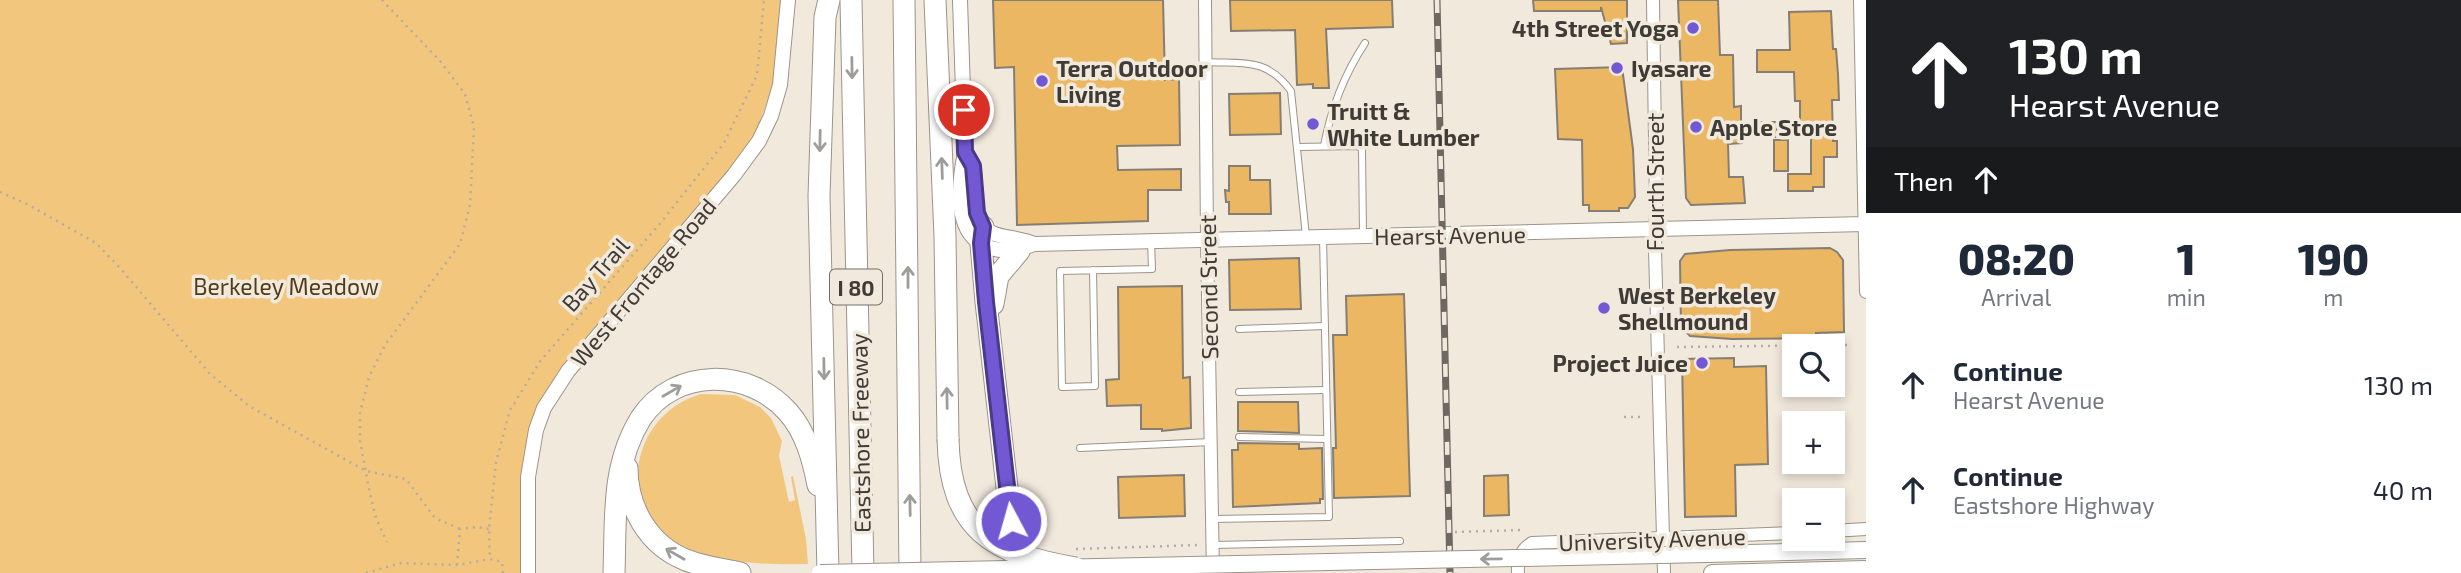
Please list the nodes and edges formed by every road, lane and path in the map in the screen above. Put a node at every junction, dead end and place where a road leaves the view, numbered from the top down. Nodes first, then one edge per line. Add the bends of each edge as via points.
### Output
1 (382, 0) edge
2 (764, 0) edge
3 (788, 0) edge
4 (830, 0) edge
5 (851, 0) edge
6 (904, 0) edge
7 (935, 0) edge
8 (960, 0) edge
9 (1205, 0) edge
10 (1653, 0) edge
11 (1860, 0) edge
12 (1365, 43) dead end
13 (1206, 62) junction
14 (1324, 146) junction
15 (1297, 147) junction
16 (0, 192) edge
17 (1865, 224) edge
18 (1656, 230) junction
19 (982, 235) junction
20 (1323, 237) junction
21 (1363, 237) junction
22 (1306, 238) junction
23 (1207, 240) junction
24 (1151, 241) junction
25 (1026, 247) junction
26 (1093, 270) junction
27 (1866, 292) edge
28 (1325, 326) junction
29 (1239, 329) dead end
30 (1848, 345) dead end
31 (1677, 347) dead end
32 (994, 358) junction
33 (1326, 390) junction
34 (1239, 392) dead end
35 (1624, 417) dead end
36 (1646, 417) dead end
37 (1239, 437) dead end
38 (1327, 439) junction
39 (1211, 442) junction
40 (630, 443) junction
41 (1080, 448) dead end
42 (366, 471) junction
43 (1212, 519) junction
44 (460, 529) junction
45 (489, 529) junction
46 (1521, 530) dead end
47 (1866, 530) edge
48 (1845, 531) edge
49 (1455, 532) dead end
50 (1782, 534) edge
51 (1662, 540) junction
52 (1400, 541) dead end
53 (387, 542) dead end
54 (1213, 545) junction
55 (1866, 550) edge
56 (1074, 558) junction
57 (490, 559) junction
58 (457, 565) junction
59 (825, 569) edge
60 (1866, 569) edge
61 (366, 573) edge
62 (503, 573) edge
63 (528, 573) edge
64 (614, 573) edge
65 (740, 573) edge
66 (863, 573) edge
67 (910, 573) edge
68 (1016, 573) edge
69 (1213, 573) edge
70 (1518, 573) edge
71 (1664, 573) edge
72 (1712, 573) edge

1 - 42 path via 465,94 474,127 473,164 470,205 460,244 385,345 369,377 360,413
2 - 45 path, Bay Trail via 757,75 724,143 541,360 510,410 496,462
3 - 63 street, West Frontage Road via 780,85 759,141 568,371 544,408 528,477
4 -> 59 highway via 825,17 819,196
5 -> 66 highway, Eastshore Freeway / I 80
67 -> 6 highway, I 80
56 -> 7 highway, bridge via 1010,551 993,542 966,514 954,485 948,439
8 - 19 street via 965,152 962,218 972,235
9 - 13 street, Second Street
10 - 18 street, Fourth Street
11 - 17 street
12 - 14 lane via 1350,65
13 - 15 lane via 1261,65 1284,81 1291,91
13 - 23 street, Second Street
14 - 15 lane
14 - 21 lane via 1362,149
15 - 22 lane
16 - 42 path via 96,243 210,374 249,406
17 - 18 street, Hearst Avenue
17 - 27 street
18 - 21 street, Hearst Avenue
18 - 51 street, Fourth Street
19 - 25 street, Hearst Avenue via 993,250
19 - 32 highway
20 - 21 street, Hearst Avenue
20 - 22 street, Hearst Avenue
20 - 28 lane
22 - 23 street, Hearst Avenue
23 - 24 street, Hearst Avenue
23 - 39 street, Second Street
24 - 25 street, Hearst Avenue
24 - 26 lane via 1152,269
25 - 32 highway via 1002,270 994,287
26 - 26 lane via 1060,271 1062,387 1095,386
28 - 29 lane
28 - 33 lane
30 - 31 path
32 - 68 highway
33 - 34 lane
33 - 38 lane
35 - 36 path
37 - 38 lane
38 - 43 lane via 1329,517
39 - 41 lane
39 - 43 street, Second Street
40 -> 59 highway via 646,411 682,385 728,379 767,393 794,419 806,444 817,483
40 - 64 highway via 617,481
65 -> 40 highway via 684,559 653,537 631,499
42 - 44 path via 406,479 435,518
42 - 53 path via 376,518
43 - 54 street, Second Street
44 - 45 path
44 - 58 path
45 - 57 path, Bay Trail
46 - 49 path
47 - 48 street
50 - 51 street, University Avenue
51 - 70 street, University Avenue via 1532,543 1519,555
51 - 71 street, Fourth Street
52 - 54 lane
54 - 56 path
54 - 69 street, Second Street
55 -> 56 main road, University Avenue, bridge
56 - 59 main road, University Avenue, bridge
57 - 58 path
57 - 62 path via 502,562
58 - 61 path via 401,563
60 - 72 main road, University Avenue

